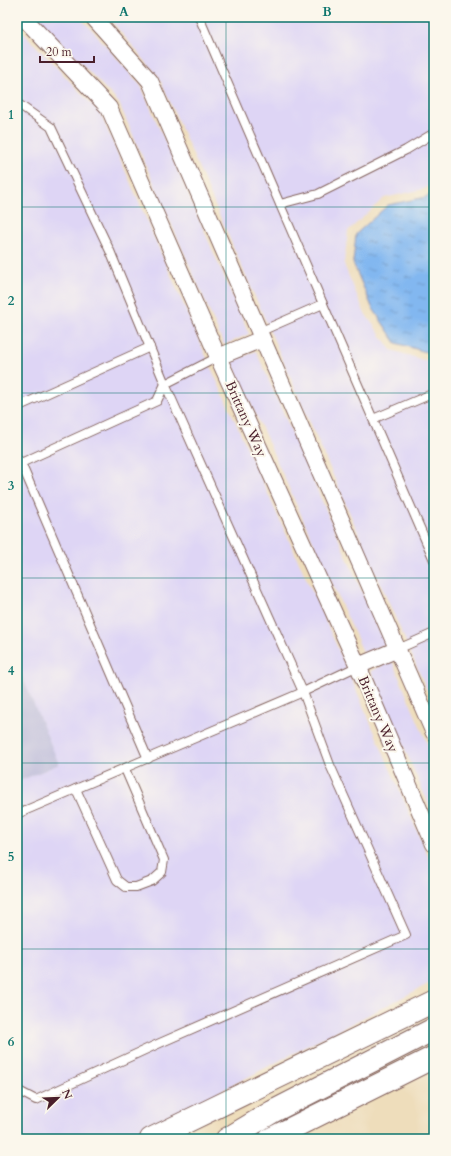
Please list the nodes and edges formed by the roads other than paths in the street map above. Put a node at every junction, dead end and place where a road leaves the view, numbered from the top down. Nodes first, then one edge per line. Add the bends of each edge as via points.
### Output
1 (23, 17) edge
2 (93, 17) edge
3 (199, 17) edge
4 (17, 103) edge
5 (434, 133) edge
6 (280, 204) junction
7 (323, 304) junction
8 (261, 335) junction
9 (150, 347) junction
10 (218, 357) junction
11 (165, 384) junction
12 (434, 393) edge
13 (17, 407) edge
14 (373, 419) junction
15 (19, 460) edge
16 (434, 560) edge
17 (434, 633) edge
18 (398, 649) junction
19 (358, 666) junction
20 (303, 692) junction
21 (434, 733) edge
22 (148, 758) junction
23 (125, 769) junction
24 (76, 789) junction
25 (17, 814) edge
26 (434, 844) edge
27 (434, 1001) edge
28 (434, 1029) edge
29 (434, 1057) edge
30 (269, 1082) junction
31 (17, 1090) edge
32 (151, 1139) edge
33 (177, 1139) edge
34 (227, 1139) edge
35 (270, 1139) edge

1 - 10 street, Brittany Way via 109,108
2 - 8 street via 150,81
3 - 6 lane
4 - 9 lane via 51,127 110,251
5 - 6 lane via 406,150 318,194
6 - 7 lane
7 - 8 lane
7 - 14 lane
8 - 10 street
8 - 18 street
9 - 11 lane
9 - 13 lane
10 - 11 lane
10 - 19 street, Brittany Way
11 - 15 lane via 157,401
11 - 20 lane
12 - 14 lane
14 - 16 lane
15 - 22 lane
17 - 18 lane
18 - 19 street
18 - 21 street
19 - 20 lane
19 - 26 street, Brittany Way
20 - 22 lane
20 - 31 lane via 330,765 406,935 36,1100
22 - 23 lane
23 - 24 lane
23 - 24 lane via 164,860 162,872 152,881 136,887 126,887 117,880
24 - 25 lane
27 - 30 main road
28 - 34 main road via 272,1112
29 - 35 main road
30 - 32 main road
30 - 33 main road

